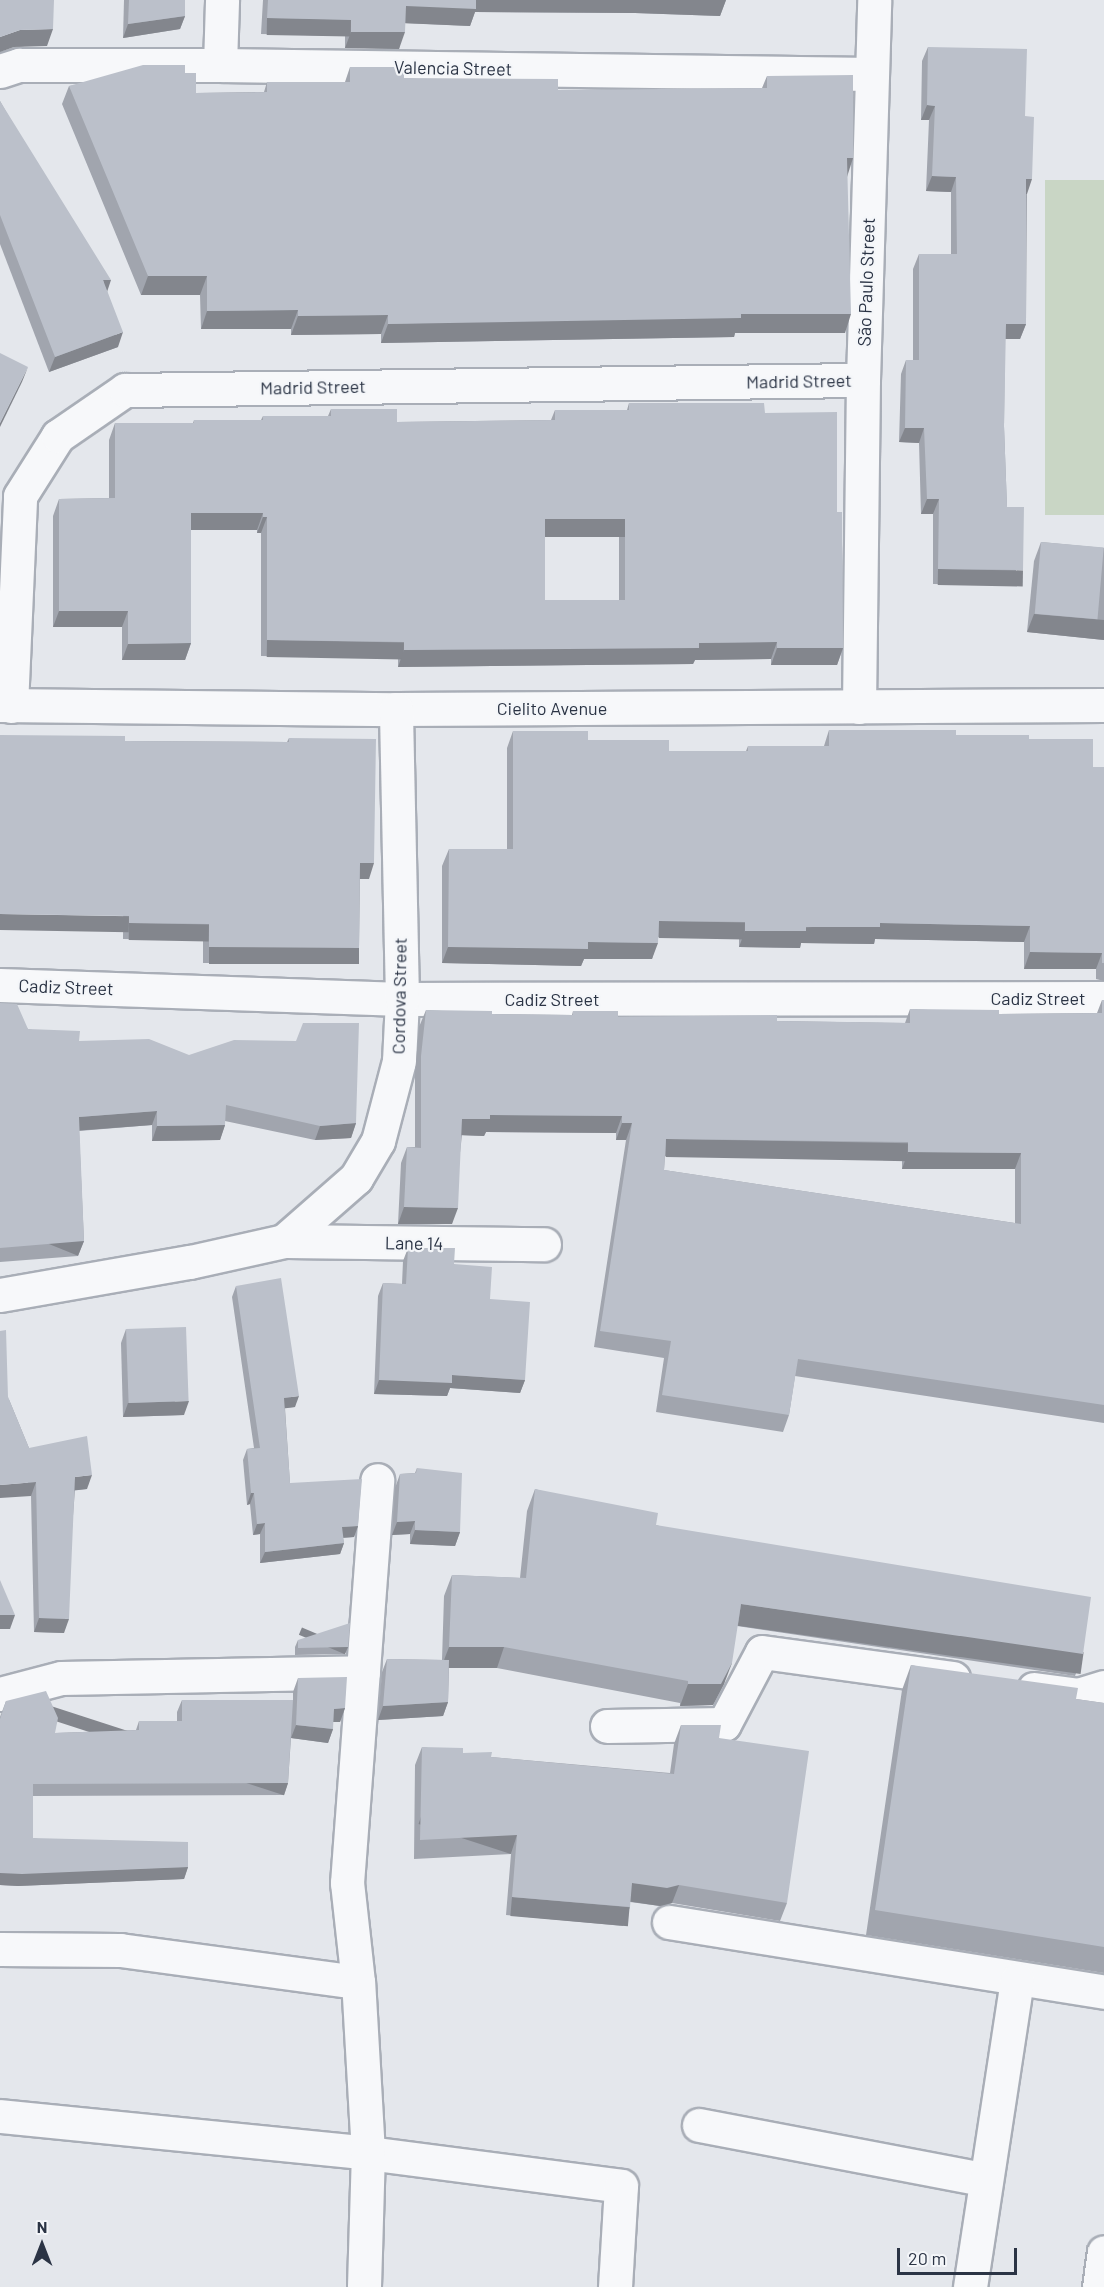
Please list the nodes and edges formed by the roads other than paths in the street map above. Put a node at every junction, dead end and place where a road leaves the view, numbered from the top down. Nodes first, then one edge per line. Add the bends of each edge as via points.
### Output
1 (222, 0) edge
2 (874, 0) edge
3 (220, 65) junction
4 (0, 71) edge
5 (872, 74) junction
6 (863, 380) junction
7 (1104, 705) edge
8 (5, 706) edge
9 (859, 707) junction
10 (396, 709) junction
11 (0, 985) edge
12 (1104, 998) edge
13 (402, 999) junction
14 (284, 1241) junction
15 (543, 1245) dead end
16 (0, 1295) edge
17 (377, 1480) dead end
18 (363, 1672) junction
19 (1104, 1687) edge
20 (0, 1694) edge
21 (607, 1726) dead end
22 (669, 1922) dead end
23 (0, 1949) edge
24 (1017, 1980) junction
25 (358, 1982) junction
26 (1104, 1992) edge
27 (0, 2116) edge
28 (699, 2125) dead end
29 (368, 2153) junction
30 (986, 2180) junction
31 (1104, 2252) edge
32 (364, 2286) edge
33 (615, 2287) edge
34 (970, 2287) edge
35 (1099, 2287) edge

1 - 3 street
2 - 5 street, São Paulo Street
3 - 4 street, Valencia Street via 19,65
3 - 5 street, Valencia Street
5 - 6 street, São Paulo Street
6 - 8 street, Madrid Street via 125,390 58,436 20,496
6 - 9 street, São Paulo Street
7 - 9 street, Cielito Avenue
8 - 10 street, Cielito Avenue
9 - 10 street, Cielito Avenue
10 - 13 street, Cordova Street
11 - 13 street, Cadiz Street
12 - 13 street, Cadiz Street
13 - 14 street, Cordova Street via 399,1061 378,1142 356,1178
14 - 15 street, Lane 14
14 - 16 street, Cordova Street via 190,1262
17 - 18 street
18 - 20 street via 61,1678
18 - 25 street via 347,1883
19 - 21 street via 1077,1695 762,1652 724,1724
22 - 24 street
23 - 25 street via 120,1950
24 - 26 street
24 - 30 street
25 - 29 street
27 - 29 street
28 - 30 street
29 - 32 street
29 - 33 street via 621,2186
30 - 34 street
31 - 35 street

